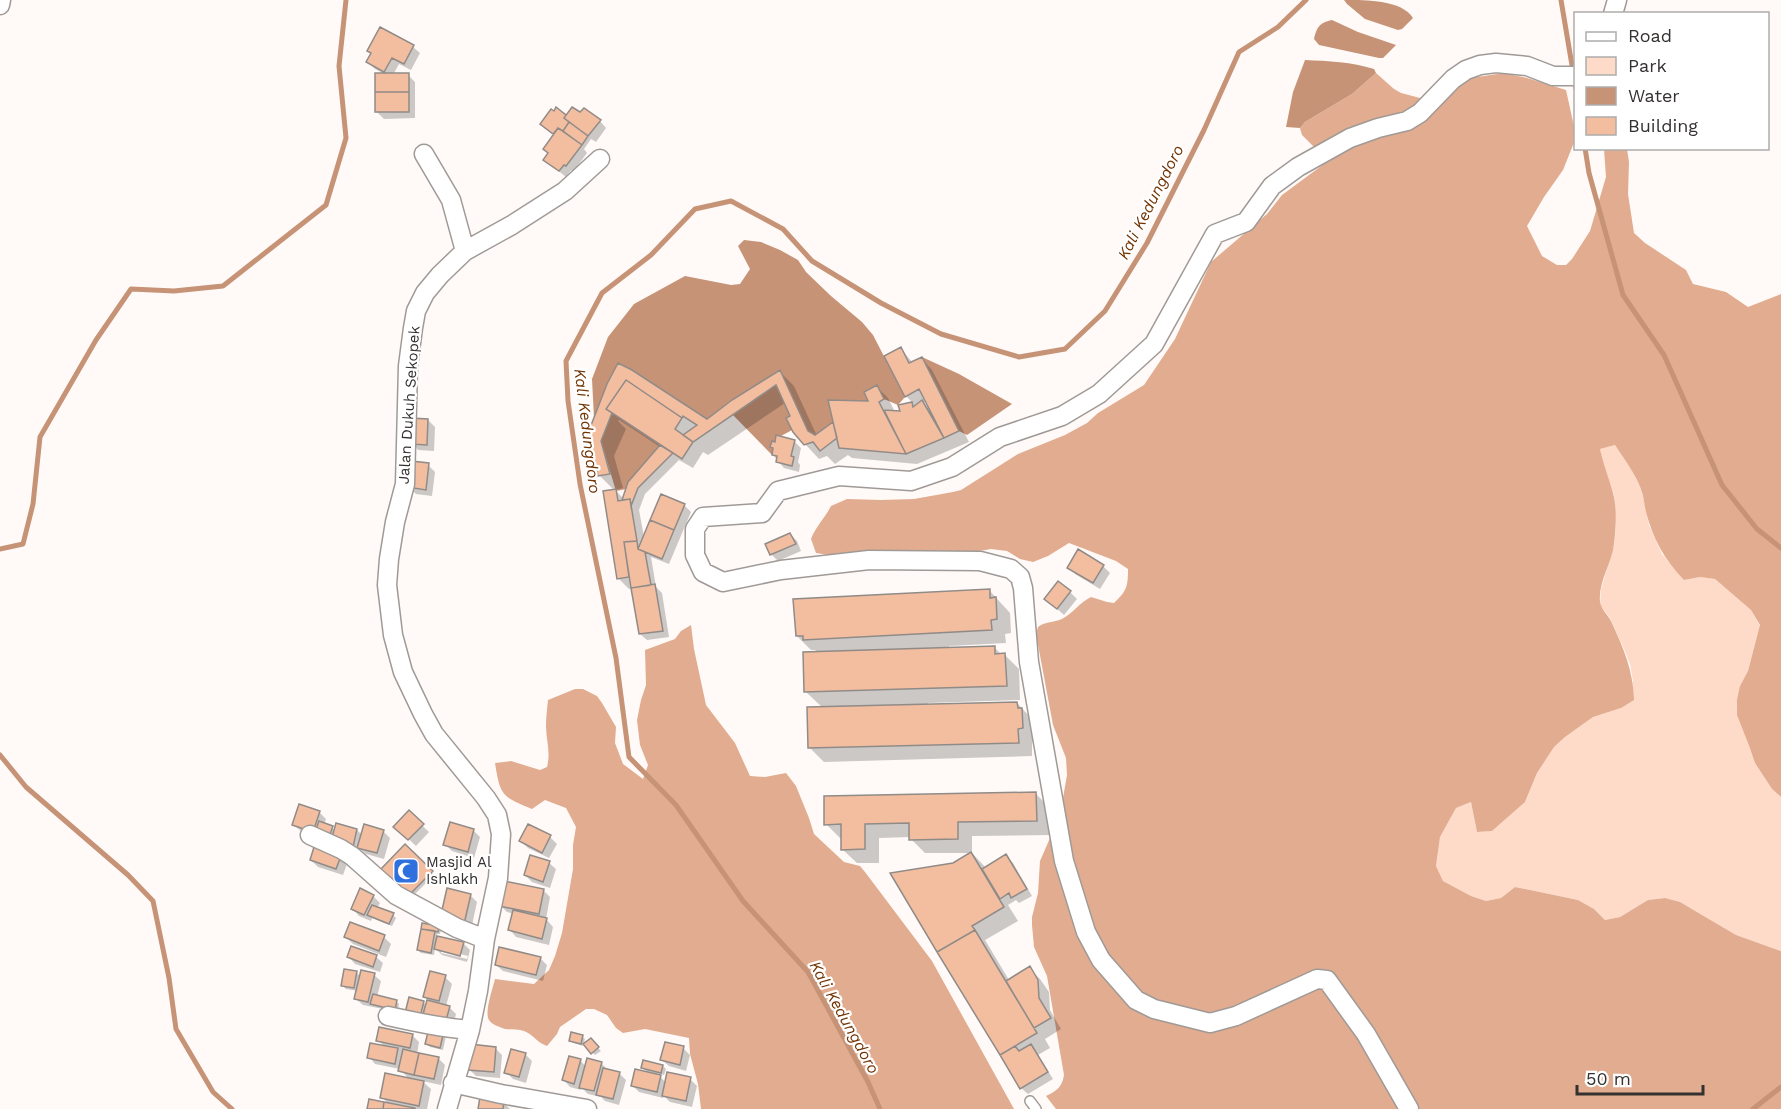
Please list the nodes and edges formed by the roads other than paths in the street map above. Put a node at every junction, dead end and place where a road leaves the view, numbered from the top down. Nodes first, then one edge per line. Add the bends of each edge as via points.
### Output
1 (1, 0) edge
2 (0, 5) edge
3 (1574, 76) edge
4 (424, 154) dead end
5 (600, 159) dead end
6 (465, 251) junction
7 (310, 835) dead end
8 (484, 939) junction
9 (388, 1016) dead end
10 (470, 1030) junction
11 (453, 1083) junction
12 (447, 1109) edge
13 (587, 1109) edge
14 (1409, 1109) edge

1 - 2 street
3 - 14 street via 1553,76 1527,66 1480,65 1453,79 1407,121 1350,138 1298,167 1272,186 1246,222 1215,234 1154,344 1099,394 1062,416 1000,437 952,467 911,481 839,476 777,491 762,513 703,517 695,529 695,555 703,572 723,582 781,570 868,560 980,561 1011,569 1020,577 1023,588 1029,662 1064,861 1086,932 1101,960 1136,1000 1154,1009 1210,1023 1236,1016 1317,979 1327,980 1366,1034
4 - 6 street via 451,200
5 - 6 street, Jalan Dukuh Sekopek via 565,191
6 - 8 street, Jalan Dukuh Sekopek via 425,293 416,311 408,366 405,484 395,522 387,585 403,672 423,714 497,815 501,834 498,878
7 - 8 street via 352,856 405,901
8 - 10 street, Jalan Dukuh Sekopek
9 - 10 street
10 - 11 street, Jalan Dukuh Sekopek
11 - 12 street, Jalan Dukuh Sekopek
11 - 13 street

